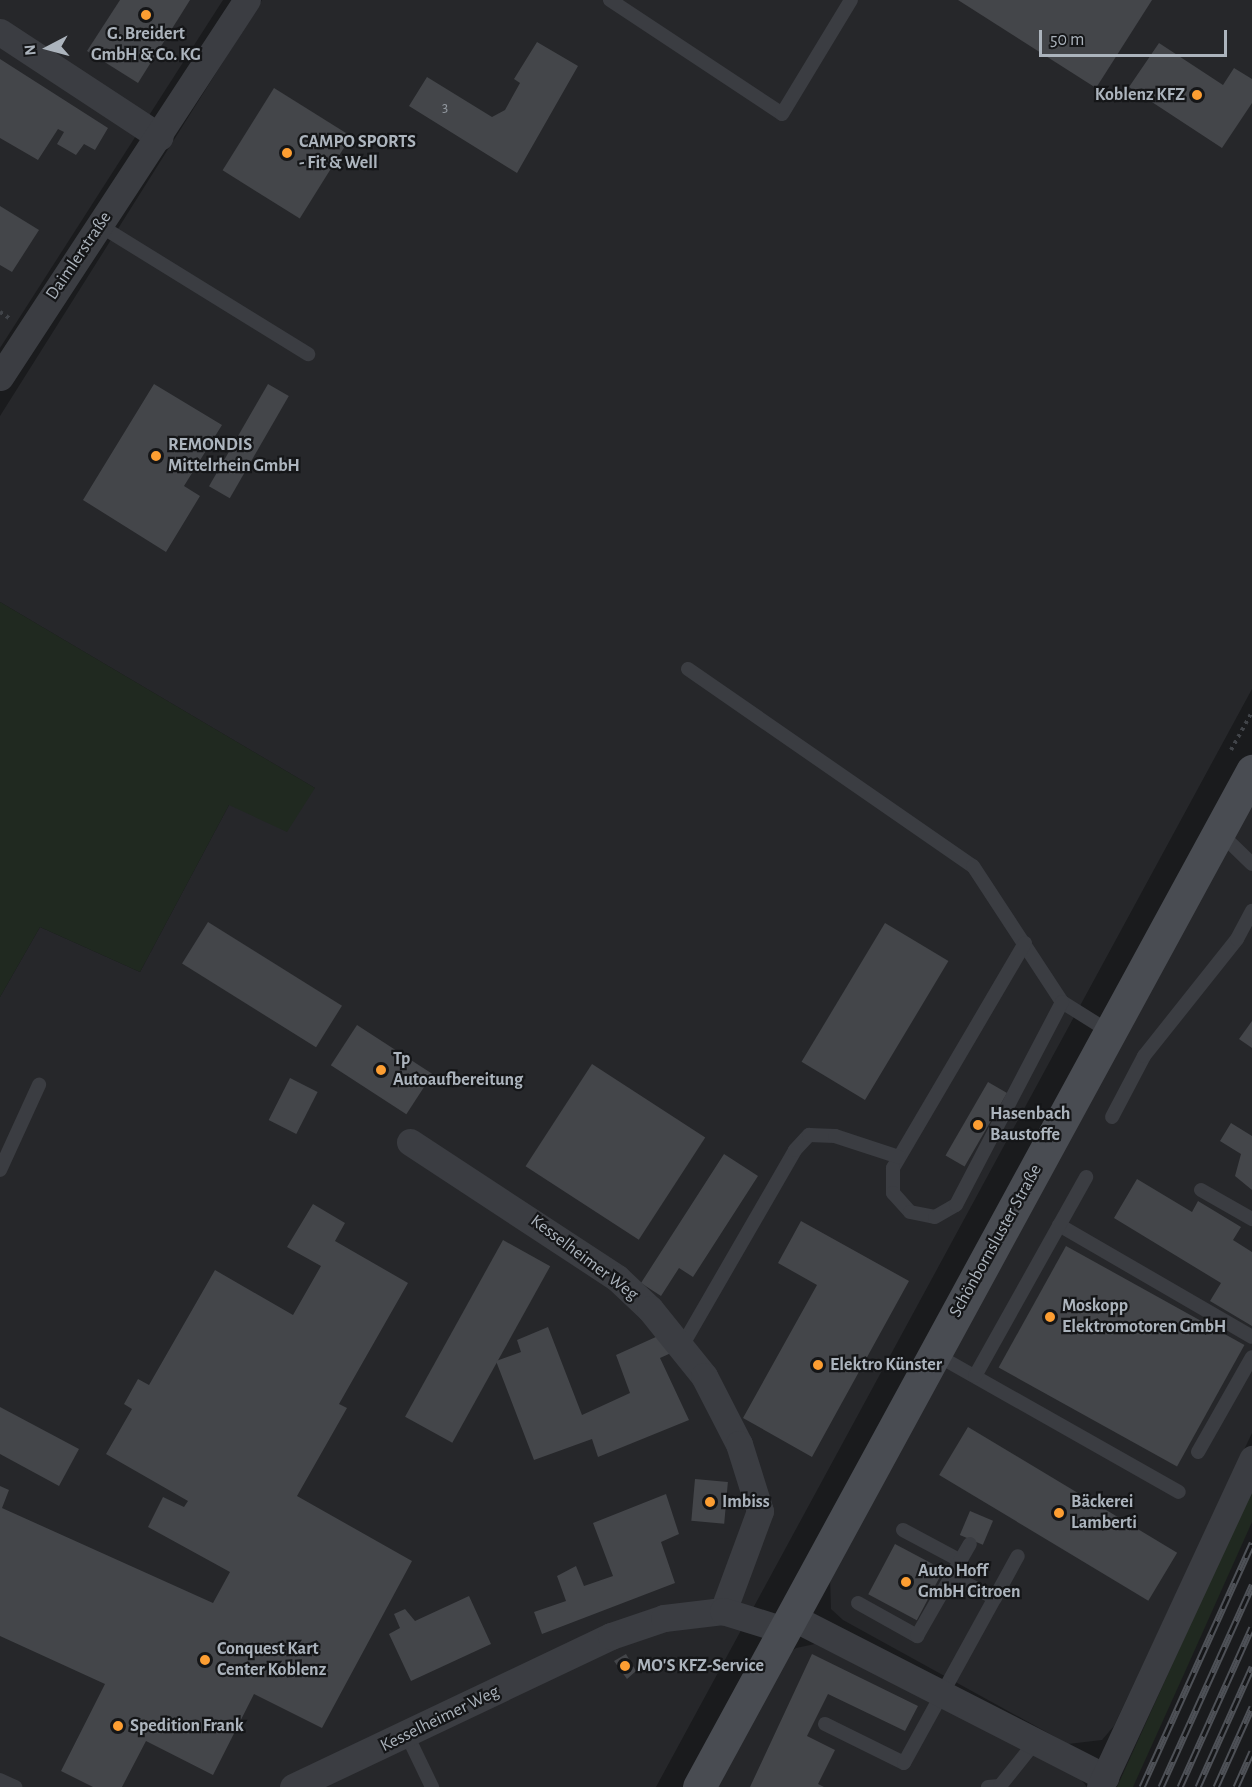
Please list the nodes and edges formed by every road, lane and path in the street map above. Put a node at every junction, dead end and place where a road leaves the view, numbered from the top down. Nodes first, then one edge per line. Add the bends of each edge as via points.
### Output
1 (247, 0) edge
2 (610, 0) edge
3 (851, 0) edge
4 (0, 32) edge
5 (160, 137) junction
6 (99, 225) junction
7 (308, 354) dead end
8 (0, 377) edge
9 (688, 669) dead end
10 (1252, 771) edge
11 (1219, 832) junction
12 (1252, 864) edge
13 (1252, 911) edge
14 (1025, 943) junction
15 (1062, 1002) junction
16 (1110, 1032) junction
17 (39, 1085) dead end
18 (1112, 1117) dead end
19 (410, 1142) dead end
20 (899, 1156) junction
21 (0, 1170) edge
22 (1086, 1177) dead end
23 (1201, 1190) dead end
24 (1252, 1219) edge
25 (1059, 1225) junction
26 (1252, 1337) edge
27 (682, 1346) junction
28 (935, 1354) junction
29 (1252, 1358) edge
30 (975, 1376) junction
31 (1198, 1452) dead end
32 (1252, 1458) edge
33 (1179, 1492) dead end
34 (903, 1530) dead end
35 (970, 1544) dead end
36 (1018, 1556) dead end
37 (962, 1561) junction
38 (953, 1577) junction
39 (995, 1598) junction
40 (858, 1603) dead end
41 (723, 1611) junction
42 (788, 1624) junction
43 (944, 1695) junction
44 (825, 1724) dead end
45 (407, 1735) junction
46 (1036, 1742) junction
47 (0, 1780) edge
48 (1103, 1782) edge
49 (15, 1787) edge
50 (293, 1787) edge
51 (432, 1787) edge
52 (699, 1787) edge
53 (997, 1787) edge

1 - 5 street, Daimlerstraße
2 - 3 lane via 782,114
4 - 5 street
5 - 6 street, Daimlerstraße
6 - 7 lane
6 - 8 street, Daimlerstraße
9 - 14 lane via 973,866
10 - 11 street, Schönbornsluster Straße
11 - 12 lane
11 - 16 street, Schönbornsluster Straße
13 - 18 lane via 1231,948 1144,1056
14 - 15 lane
14 - 20 lane
15 - 16 lane
15 - 20 lane via 956,1205 928,1217 900,1204 891,1180
16 - 28 street, Schönbornsluster Straße
17 - 21 lane
19 - 27 street, Kesselheimer Weg via 617,1278
20 - 27 lane via 835,1136 809,1135 795,1150
22 - 25 lane
23 - 24 lane
25 - 26 lane
25 - 30 lane
27 - 41 street, Kesselheimer Weg via 739,1444 760,1511
28 - 30 lane
28 - 42 street, Schönbornsluster Straße
29 - 31 lane
30 - 33 lane
32 - 48 street
34 - 37 lane
35 - 37 lane
36 - 39 lane
37 - 38 lane
38 - 39 lane
38 - 40 lane via 917,1636
39 - 43 lane
41 - 42 street, Kesselheimer Weg
41 - 45 street, Kesselheimer Weg via 664,1618 610,1636
42 - 43 street
42 - 52 street, Schönbornsluster Straße
43 - 44 lane via 904,1763
43 - 46 street
45 - 50 street, Kesselheimer Weg
45 - 51 lane
46 - 48 street
46 - 53 lane
47 - 49 lane

